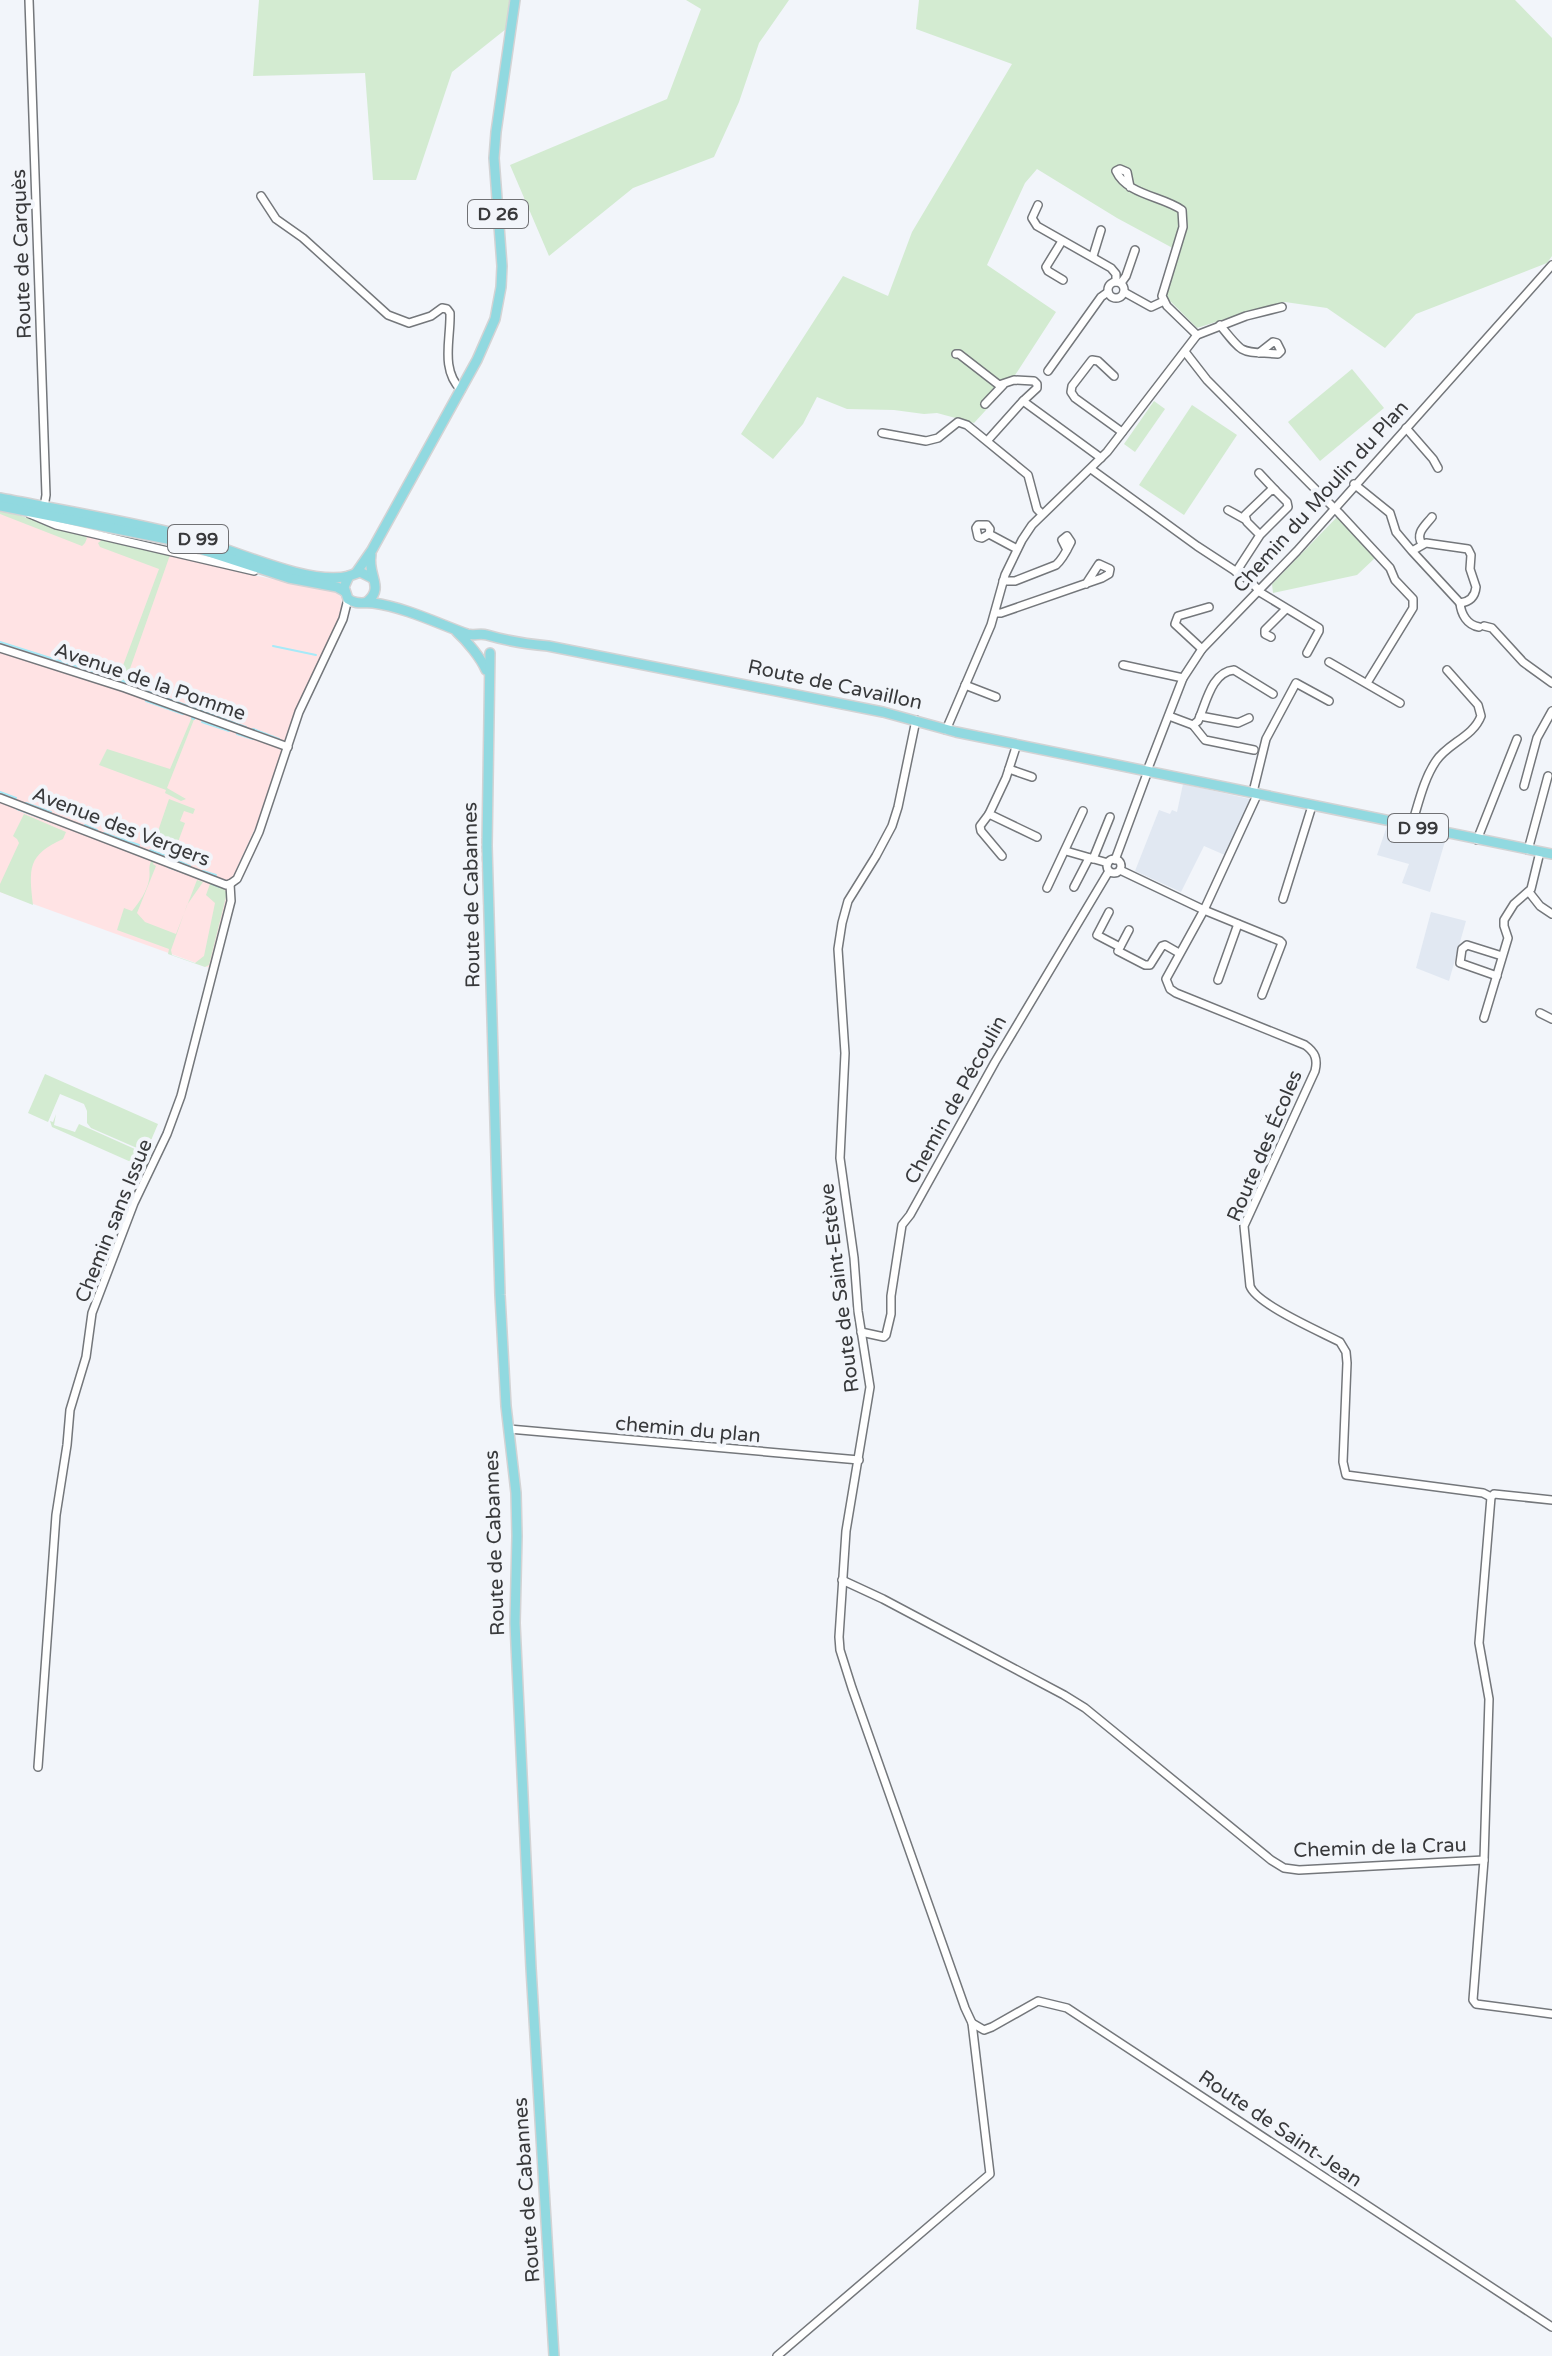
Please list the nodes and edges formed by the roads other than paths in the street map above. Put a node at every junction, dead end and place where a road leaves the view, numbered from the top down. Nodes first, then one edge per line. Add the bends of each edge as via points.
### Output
1 (29, 0) edge
2 (515, 0) edge
3 (1130, 187) dead end
4 (261, 196) dead end
5 (1038, 205) dead end
6 (1101, 230) dead end
7 (1062, 241) junction
8 (1135, 250) dead end
9 (1093, 256) junction
10 (1552, 265) edge
11 (1063, 280) dead end
12 (1120, 286) junction
13 (1108, 292) junction
14 (1164, 301) junction
15 (1282, 307) dead end
16 (1220, 325) junction
17 (1197, 335) junction
18 (1186, 353) junction
19 (1259, 353) dead end
20 (956, 354) dead end
21 (1048, 371) dead end
22 (1114, 376) dead end
23 (1003, 385) junction
24 (461, 390) junction
25 (1023, 401) junction
26 (985, 404) dead end
27 (1406, 428) junction
28 (1122, 432) junction
29 (882, 433) dead end
30 (988, 440) junction
31 (1101, 458) junction
32 (1438, 468) dead end
33 (1091, 469) junction
34 (1259, 473) dead end
35 (1354, 484) junction
36 (1275, 490) junction
37 (0, 498) edge
38 (0, 506) edge
39 (44, 507) junction
40 (1333, 508) junction
41 (1228, 510) dead end
42 (1042, 514) junction
43 (1432, 517) dead end
44 (1246, 520) junction
45 (989, 534) dead end
46 (1260, 535) junction
47 (1422, 544) junction
48 (1017, 549) junction
49 (372, 550) junction
50 (1067, 550) dead end
51 (1412, 551) junction
52 (1236, 572) junction
53 (353, 574) junction
54 (372, 578) junction
55 (1003, 581) junction
56 (1086, 584) dead end
57 (1259, 590) junction
58 (375, 594) junction
59 (346, 595) junction
60 (363, 603) junction
61 (1460, 603) junction
62 (1209, 607) dead end
63 (392, 608) junction
64 (1286, 609) junction
65 (995, 613) junction
66 (343, 619) junction
67 (490, 637) junction
68 (1271, 637) dead end
69 (473, 641) junction
70 (512, 643) junction
71 (0, 648) edge
72 (1202, 649) junction
73 (491, 651) junction
74 (1307, 653) dead end
75 (478, 656) junction
76 (1329, 662) dead end
77 (1123, 665) dead end
78 (1447, 670) dead end
79 (1183, 678) junction
80 (490, 680) junction
81 (1367, 683) junction
82 (1552, 683) edge
83 (965, 685) junction
84 (1273, 694) dead end
85 (996, 697) dead end
86 (1329, 701) dead end
87 (1400, 703) dead end
88 (1552, 711) edge
89 (1169, 716) junction
90 (1200, 716) junction
91 (1249, 718) dead end
92 (916, 720) junction
93 (1193, 725) junction
94 (946, 730) junction
95 (1517, 739) dead end
96 (1017, 744) junction
97 (288, 747) junction
98 (1254, 750) dead end
99 (1009, 769) junction
100 (1147, 771) junction
101 (1548, 776) dead end
102 (1032, 777) dead end
103 (1524, 786) dead end
104 (1255, 793) junction
105 (0, 798) edge
106 (1312, 806) junction
107 (1083, 811) dead end
108 (989, 814) junction
109 (1110, 817) dead end
110 (1411, 827) junction
111 (1037, 837) dead end
112 (1477, 840) junction
113 (1528, 850) junction
114 (1066, 851) junction
115 (1540, 852) junction
116 (1552, 854) edge
117 (1002, 856) dead end
118 (1091, 858) junction
119 (1111, 865) junction
120 (230, 884) junction
121 (1074, 887) dead end
122 (1047, 888) dead end
123 (1529, 892) junction
124 (1283, 899) dead end
125 (1204, 910) junction
126 (1109, 912) dead end
127 (1552, 914) edge
128 (1238, 924) junction
129 (1129, 930) dead end
130 (1120, 947) junction
131 (1179, 953) junction
132 (1502, 956) junction
133 (1497, 976) junction
134 (1218, 980) dead end
135 (1262, 995) dead end
136 (1540, 1013) dead end
137 (1484, 1018) dead end
138 (1552, 1019) edge
139 (861, 1332) junction
140 (512, 1429) junction
141 (859, 1460) junction
142 (1491, 1497) junction
143 (1552, 1500) edge
144 (842, 1580) junction
145 (38, 1767) dead end
146 (1484, 1860) junction
147 (1552, 2014) edge
148 (972, 2023) junction
149 (1552, 2327) edge
150 (554, 2356) edge
151 (777, 2356) edge

1 - 39 street, Route de Carquès
2 - 24 main road, D 26 via 494,158 502,250 498,309
3 - 14 street via 1182,210 1183,227
4 - 24 street via 276,219 388,315 409,323 447,309 447,357
5 - 7 street via 1035,224
6 - 9 street
7 - 9 street
7 - 11 street via 1046,267
8 - 12 street
9 - 12 street via 1115,271
10 - 27 street, Chemin du Moulin du Plan
12 - 13 street via 1110,285
12 - 13 street via 1116,298
12 - 14 street via 1151,307
13 - 21 street
14 - 17 street
15 - 16 street
16 - 17 street
16 - 19 street via 1241,350
17 - 18 street
18 - 28 street
18 - 40 street
20 - 23 street
22 - 28 street via 1092,360 1071,392
23 - 25 street via 1020,379 1036,382 1037,388
23 - 26 street
24 - 49 main road, D 26
25 - 30 street
25 - 31 street
27 - 32 street
27 - 35 street, Chemin du Moulin du Plan
28 - 31 street
29 - 30 street via 926,441 958,422
30 - 42 street via 1028,475
31 - 33 street
33 - 42 street
33 - 52 street
34 - 36 street
35 - 40 street, Chemin du Moulin du Plan
35 - 51 street via 1390,513 1396,532
36 - 44 street via 1247,513
36 - 46 street via 1288,507
37 - 39 main road, D 99
38 - 59 main road, D 99 via 172,540 289,578 337,587
39 - 53 main road, D 99 via 182,535 299,573 341,579
40 - 57 street, Chemin du Moulin du Plan
40 - 81 street via 1390,568 1414,603
41 - 44 street
42 - 48 street
43 - 47 street via 1420,532
44 - 46 street
45 - 48 street
46 - 52 street
47 - 51 street
47 - 61 street via 1470,551 1476,590 1469,601
48 - 55 street
49 - 53 main road, D 26
49 - 54 main road, D 26
50 - 55 street via 1056,565
51 - 61 street
52 - 57 street
53 - 54 main road
53 - 59 main road via 345,583
54 - 58 main road
55 - 65 street
56 - 65 street
57 - 64 street
57 - 72 street, Chemin du Moulin du Plan
58 - 60 main road
58 - 63 main road
59 - 60 main road
59 - 66 street
60 - 63 main road
60 - 66 street
61 - 82 street via 1463,616 1475,627 1492,628 1523,662
62 - 72 street via 1175,620
63 - 69 main road
64 - 68 street via 1265,630
64 - 74 street via 1319,628
65 - 83 street
66 - 97 street
67 - 69 main road via 482,634
67 - 70 main road, Route de Cavaillon / D 99
67 - 73 main road
69 - 75 main road
70 - 73 main road, Route de Cavaillon / D 99
70 - 92 main road, Route de Cavaillon / D 99
71 - 97 street, Avenue de la Pomme
72 - 79 street, Chemin du Moulin du Plan
73 - 75 main road
73 - 80 main road, Route de Cabannes
75 - 80 main road, Route de Cabannes
76 - 81 street
77 - 79 street
78 - 110 street via 1478,705 1481,716 1437,758
79 - 89 street, Chemin du Moulin du Plan
80 - 140 main road, Route de Cabannes via 492,1065 500,1295
81 - 87 street
83 - 85 street
83 - 94 street
84 - 90 street via 1229,670 1217,678
86 - 104 street, Route des Écoles via 1296,683 1266,739
88 - 103 street via 1534,746
89 - 93 street
89 - 100 street, Chemin du Moulin du Plan
90 - 91 street via 1238,723
90 - 93 street
92 - 94 main road, Route de Cavaillon / D 99
92 - 139 street, Route de Saint-Estève via 892,826 848,901 838,949 845,1053 840,1158
93 - 98 street via 1205,740
94 - 96 main road, Route de Cavaillon / D 99
95 - 112 street
96 - 99 street
96 - 100 main road, Route de Cavaillon / D 99
97 - 120 street via 259,832
99 - 102 street
99 - 108 street
100 - 104 main road, Route de Cavaillon / D 99
100 - 119 street, Chemin de Pécoulin
101 - 113 street
104 - 106 main road, Route de Cavaillon / D 99
104 - 125 street, Route des Écoles
105 - 120 street, Avenue des Vergers
106 - 110 main road, Route de Cavaillon / D 99
106 - 124 street
107 - 114 street
108 - 111 street
108 - 117 street via 981,831
109 - 118 street
110 - 112 main road, Route de Cavaillon / D 99
112 - 113 main road, Route de Cavaillon / D 99
113 - 115 main road, Route de Cavaillon / D 99
114 - 118 street
114 - 122 street
115 - 116 main road, Route de Cavaillon / D 99
115 - 123 street
118 - 119 street
118 - 121 street
119 - 125 street via 1113,873 1120,870
119 - 139 street, Chemin de Pécoulin via 902,1225 886,1335
120 - 145 street, Chemin sans Issue via 231,901 181,1096 92,1313 70,1410 56,1515
123 - 127 street
123 - 132 street via 1504,920 1508,938
125 - 128 street
125 - 131 street, Route des Écoles
126 - 130 street via 1097,935
128 - 134 street
128 - 135 street via 1282,943
129 - 130 street
130 - 131 street via 1118,951 1145,965 1165,945
131 - 142 street, Route des Écoles via 1166,979 1170,989 1305,1045 1315,1056 1315,1071 1244,1235 1252,1292 1340,1342 1346,1352 1346,1475
132 - 133 street
132 - 133 street via 1467,945 1462,949 1460,963
133 - 137 street
136 - 138 street
139 - 141 street, Route de Saint-Estève via 870,1387
140 - 141 street, chemin du plan
140 - 150 main road, Route de Cabannes via 515,1623
141 - 144 street, Route de Saint-Estève
142 - 143 street
142 - 146 street, Chemin de la Crau via 1479,1643 1489,1699
144 - 146 street, Chemin de la Crau via 1085,1708 1280,1866 1299,1870
144 - 148 street, Route de Saint-Estève via 839,1637 845,1668
146 - 147 street via 1473,2000
148 - 149 street, Route de Saint-Jean via 984,2030 1038,2001 1067,2008
148 - 151 street, Route de Saint-Estève via 990,2174

